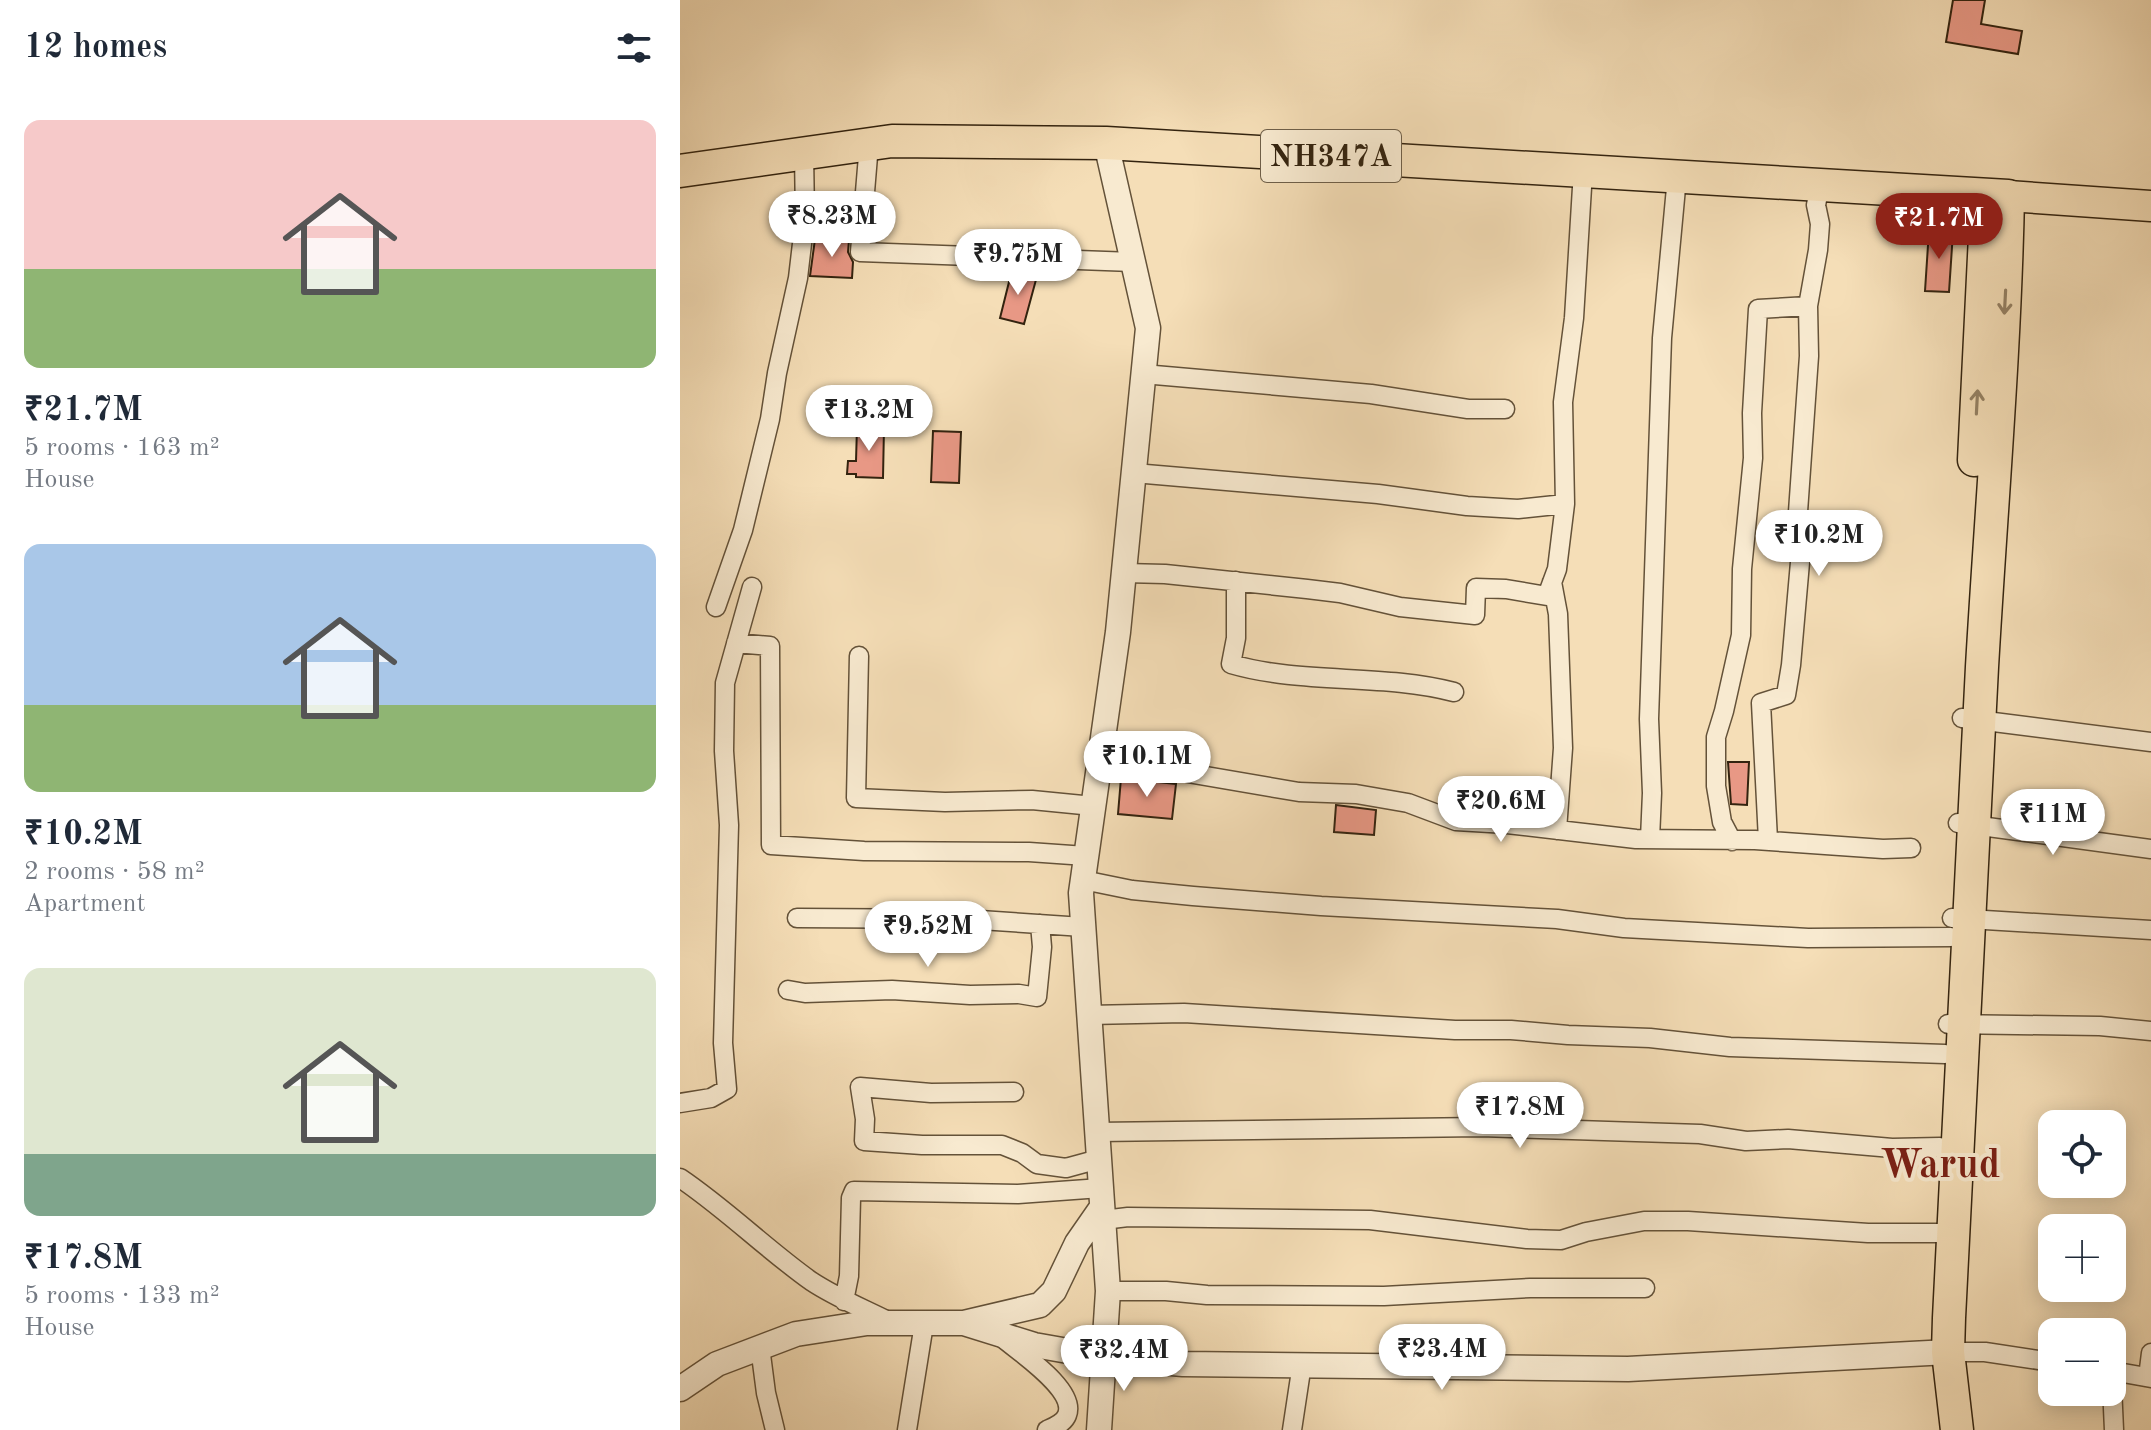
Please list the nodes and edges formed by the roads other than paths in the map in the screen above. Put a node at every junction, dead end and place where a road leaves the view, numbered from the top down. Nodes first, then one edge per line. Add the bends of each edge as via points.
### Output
1 (1106, 143) junction
2 (869, 144) junction
3 (804, 153) junction
4 (680, 171) edge
5 (1583, 171) junction
6 (1677, 177) junction
7 (1820, 185) junction
8 (1996, 196) junction
9 (2151, 206) edge
10 (1133, 262) junction
11 (1808, 306) junction
12 (1143, 374) junction
13 (1505, 409) dead end
14 (1134, 473) junction
15 (1565, 504) junction
16 (1124, 573) junction
17 (1236, 581) junction
18 (1552, 582) junction
19 (752, 587) dead end
20 (716, 607) dead end
21 (736, 643) junction
22 (859, 656) dead end
23 (1454, 692) dead end
24 (1970, 718) junction
25 (2151, 742) edge
26 (1100, 758) junction
27 (1093, 806) junction
28 (1966, 823) junction
29 (1557, 830) junction
30 (1650, 839) junction
31 (1768, 840) junction
32 (1732, 841) junction
33 (1911, 848) dead end
34 (2151, 849) edge
35 (1086, 856) junction
36 (1083, 880) junction
37 (797, 918) dead end
38 (1040, 924) junction
39 (1958, 925) junction
40 (1083, 927) junction
41 (2151, 930) edge
42 (788, 990) dead end
43 (1089, 1015) junction
44 (2151, 1031) edge
45 (1953, 1035) junction
46 (1014, 1092) dead end
47 (680, 1103) edge
48 (1097, 1132) junction
49 (1940, 1147) junction
50 (1099, 1159) junction
51 (680, 1178) edge
52 (1102, 1205) junction
53 (1938, 1233) junction
54 (1645, 1288) dead end
55 (1108, 1291) junction
56 (844, 1301) junction
57 (893, 1323) junction
58 (964, 1323) junction
59 (924, 1324) junction
60 (995, 1332) junction
61 (760, 1347) junction
62 (1940, 1351) junction
63 (2151, 1353) edge
64 (1102, 1357) junction
65 (2038, 1360) edge
66 (1302, 1364) junction
67 (2126, 1374) edge
68 (2150, 1378) edge
69 (682, 1388) edge
70 (2113, 1406) edge
71 (775, 1430) edge
72 (907, 1430) edge
73 (1047, 1430) edge
74 (1099, 1430) edge
75 (1292, 1430) edge
76 (1939, 1430) edge
77 (1957, 1430) edge
78 (2114, 1430) edge

1 - 2 highway, NH347A
1 - 5 highway, NH347A
1 - 10 street
2 - 3 highway, NH347A
2 - 10 street via 860,252
3 - 4 highway, NH347A
3 - 20 street via 805,218 796,287 743,530
5 - 6 highway, NH347A
5 - 15 street via 1563,402
6 - 7 highway, NH347A
6 - 30 street via 1662,338
7 - 8 highway, NH347A
7 - 11 street via 1818,250
8 - 9 main road
8 - 24 highway via 1985,236
10 - 12 street via 1148,328
11 - 31 street via 1798,512 1801,551 1791,665 1786,695 1761,703
11 - 32 street via 1758,309 1741,635 1716,737 1718,798
12 - 13 street
12 - 14 street
14 - 15 street via 1467,506 1518,509
14 - 16 street
15 - 18 street
16 - 17 street
16 - 26 street
17 - 18 street via 1475,615 1476,588 1547,596
17 - 23 street via 1231,664 1289,676 1333,676
18 - 29 street via 1563,748
19 - 21 street
21 - 35 street via 770,646 771,845
21 - 47 street via 725,683 727,1089 711,1098
22 - 27 street via 856,798
24 - 25 street
24 - 28 highway
26 - 27 street
26 - 29 street via 1299,792 1408,803 1456,821
27 - 35 street
28 - 34 street
28 - 39 highway
29 - 30 street
30 - 32 street
31 - 32 street
31 - 33 street
35 - 36 street
36 - 39 street via 1193,896 1557,919 1624,928 1821,938
36 - 40 street
37 - 38 street
38 - 40 street
38 - 42 street via 1037,997
39 - 41 street
39 - 45 highway
40 - 43 street
43 - 45 street via 1184,1013 1650,1038 1730,1047
43 - 48 street
44 - 45 street via 2100,1026
45 - 49 highway
45 - 62 highway
46 - 50 street via 860,1087 864,1141 1002,1145 1037,1164 1066,1168
48 - 49 street via 1481,1127
48 - 50 street
49 - 53 highway
50 - 52 street
51 - 56 street
52 - 53 street via 1128,1217 1370,1220 1527,1239 1561,1240 1644,1221
52 - 55 street
52 - 56 street via 1018,1194 854,1191
52 - 58 street via 1054,1291 1040,1305
53 - 62 highway
54 - 55 street via 1384,1296
55 - 64 street
56 - 57 street
57 - 59 street
57 - 61 street via 796,1334
58 - 59 street
58 - 60 street
59 - 72 street
60 - 64 street
60 - 73 street via 1061,1390 1068,1415
61 - 69 street via 717,1364
61 - 71 street
62 - 65 street
62 - 66 street via 1628,1369
62 - 76 highway
62 - 77 highway
63 - 68 street
64 - 66 street via 1183,1364
64 - 74 street
66 - 75 street
67 - 68 street
70 - 78 street

